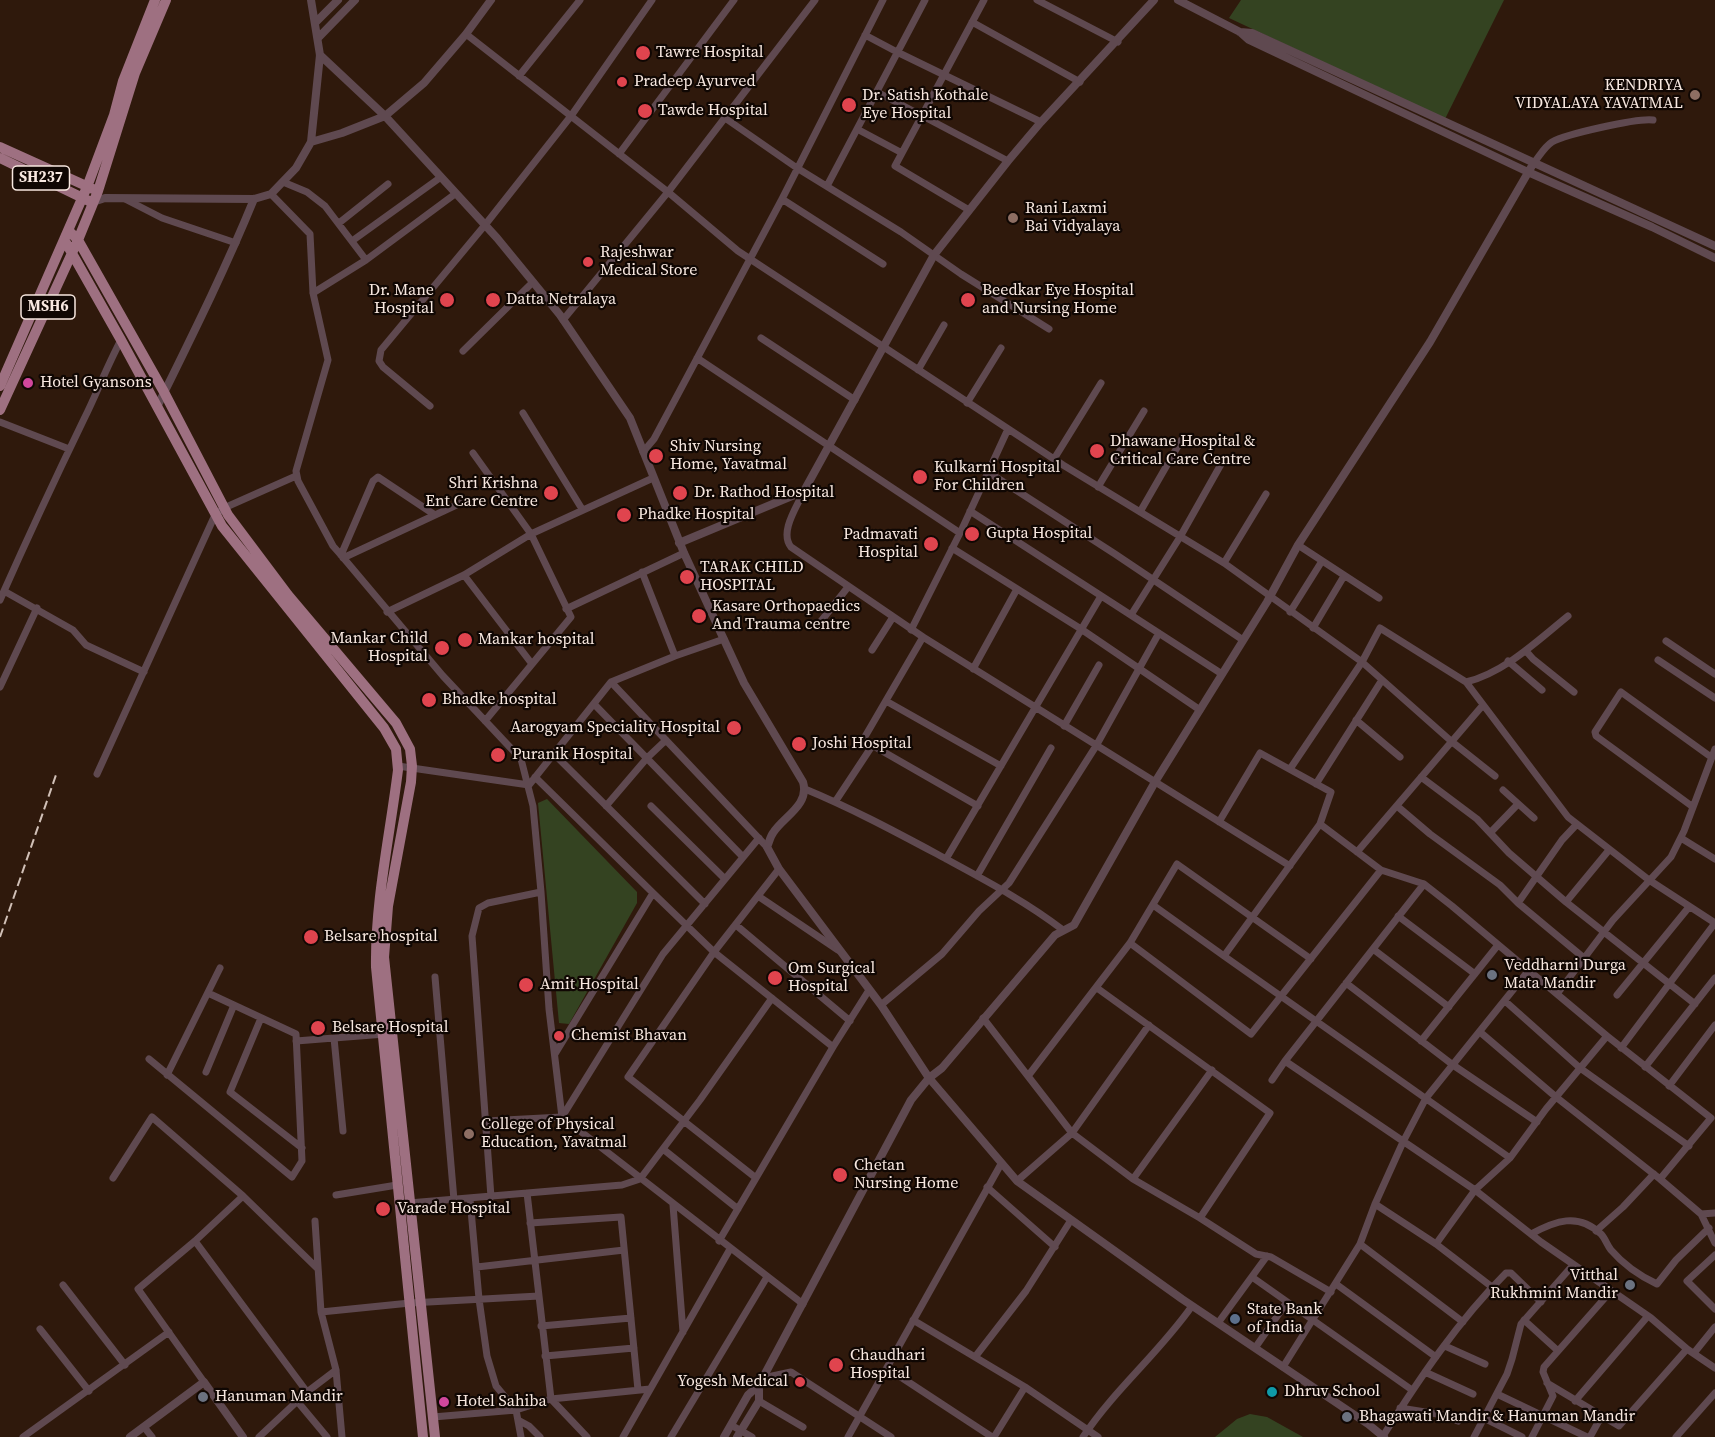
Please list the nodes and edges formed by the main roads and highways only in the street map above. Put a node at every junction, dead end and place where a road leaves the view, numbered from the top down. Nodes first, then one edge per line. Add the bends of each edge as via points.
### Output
1 (155, 0) edge
2 (166, 0) edge
3 (0, 147) edge
4 (0, 158) edge
5 (96, 192) junction
6 (82, 198) junction
7 (93, 202) junction
8 (67, 236) junction
9 (78, 240) junction
10 (72, 254) junction
11 (0, 386) edge
12 (0, 410) edge
13 (220, 511) junction
14 (387, 1033) junction
15 (405, 1204) junction
16 (415, 1303) junction
17 (423, 1437) edge
18 (435, 1437) edge

1 - 5 main road via 126,72
2 - 5 main road via 135,74
3 - 5 main road
4 - 6 main road, SH237
5 - 6 main road, MSH6
5 - 7 main road, MSH6
6 - 7 main road
6 - 8 main road, MSH6
7 - 9 main road, MSH6
8 - 9 main road
8 - 10 main road
8 - 11 main road, MSH6
9 - 10 main road, MSH6
9 - 13 main road via 164,392
10 - 12 main road, MSH6
10 - 13 main road
13 - 14 main road via 222,526 384,728 396,749 398,766 375,936 375,967
13 - 14 main road via 396,723 410,749 411,782 384,935
14 - 15 main road
14 - 15 main road via 397,1185
15 - 16 main road
16 - 17 main road
16 - 18 main road

